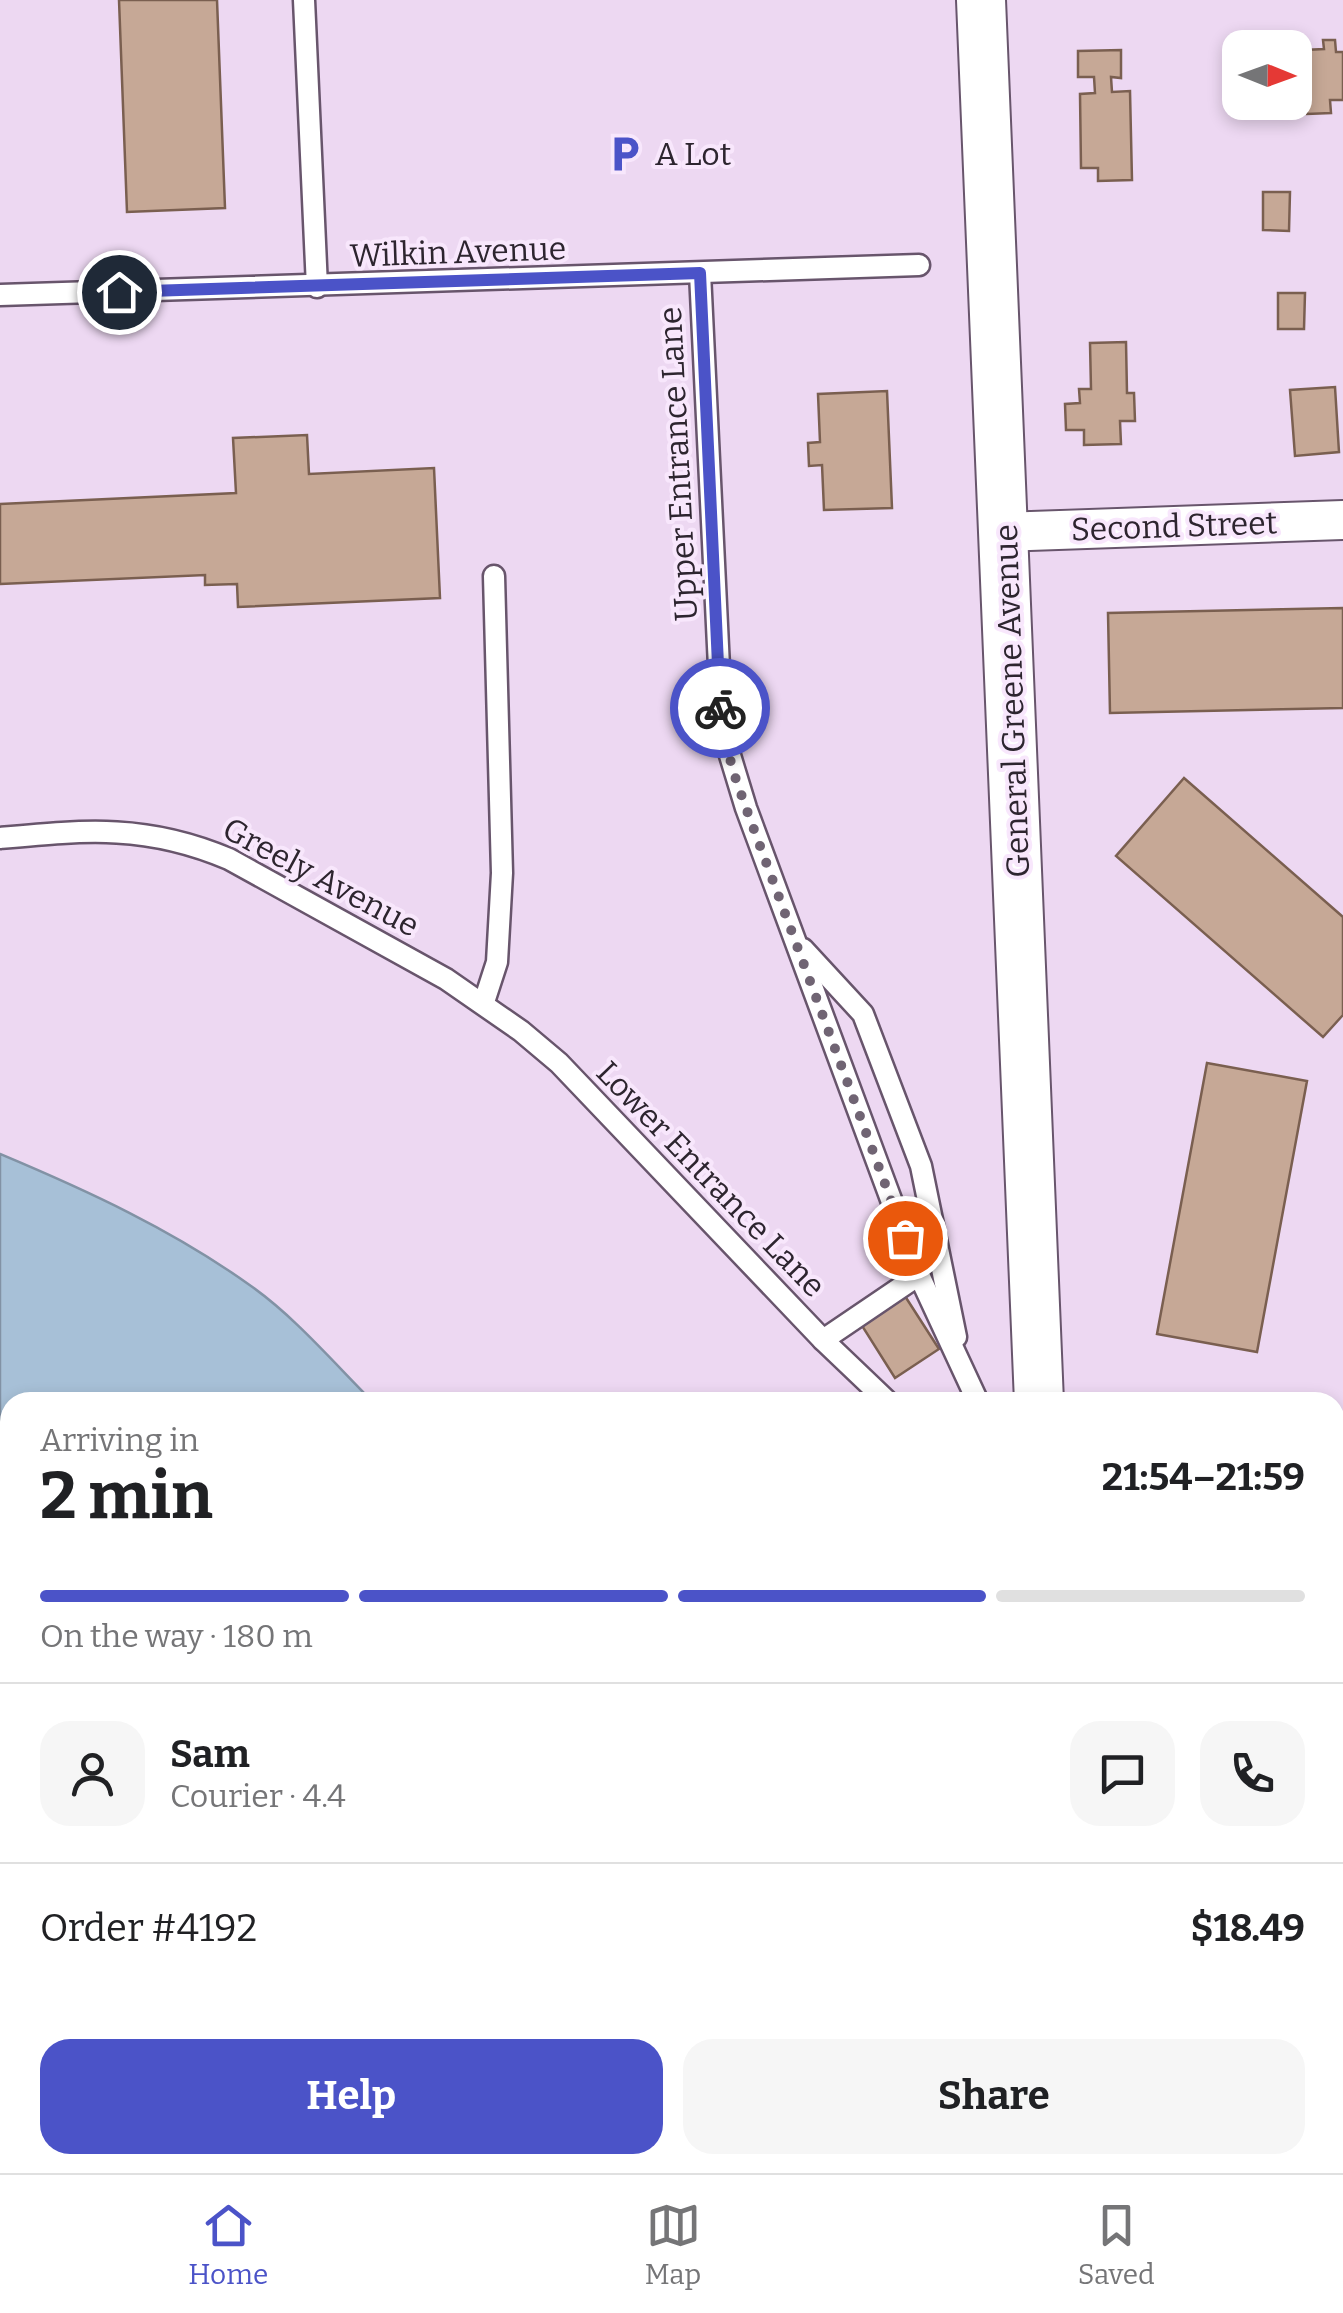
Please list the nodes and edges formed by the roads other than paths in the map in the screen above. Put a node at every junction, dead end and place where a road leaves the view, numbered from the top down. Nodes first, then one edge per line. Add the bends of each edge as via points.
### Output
1 (304, 0) edge
2 (981, 0) edge
3 (919, 265) dead end
4 (700, 273) junction
5 (317, 288) junction
6 (0, 296) edge
7 (1343, 520) edge
8 (1006, 532) junction
9 (494, 576) dead end
10 (0, 838) edge
11 (794, 941) junction
12 (484, 1002) junction
13 (919, 1275) junction
14 (823, 1340) junction
15 (962, 1368) junction
16 (878, 1392) edge
17 (973, 1392) edge
18 (1039, 1392) edge

1 - 5 lane
2 - 8 street, General Greene Avenue
3 - 4 lane, Wilkin Avenue
4 - 5 lane, Wilkin Avenue
4 - 11 lane, Upper Entrance Lane via 722,729
5 - 6 lane, Wilkin Avenue
7 - 8 street, Second Street
8 - 18 street, General Greene Avenue
9 - 12 lane via 502,874 497,962
10 - 12 lane, Greely Avenue via 112,830 192,843
11 - 13 lane, Upper Entrance Lane
11 - 15 lane, Upper Entrance Lane via 863,1014 921,1166
12 - 14 lane, Lower Entrance Lane via 559,1063
13 - 14 lane
13 - 15 lane, Upper Entrance Lane
14 - 16 lane, Lower Entrance Lane
15 - 17 lane, Upper Entrance Lane

